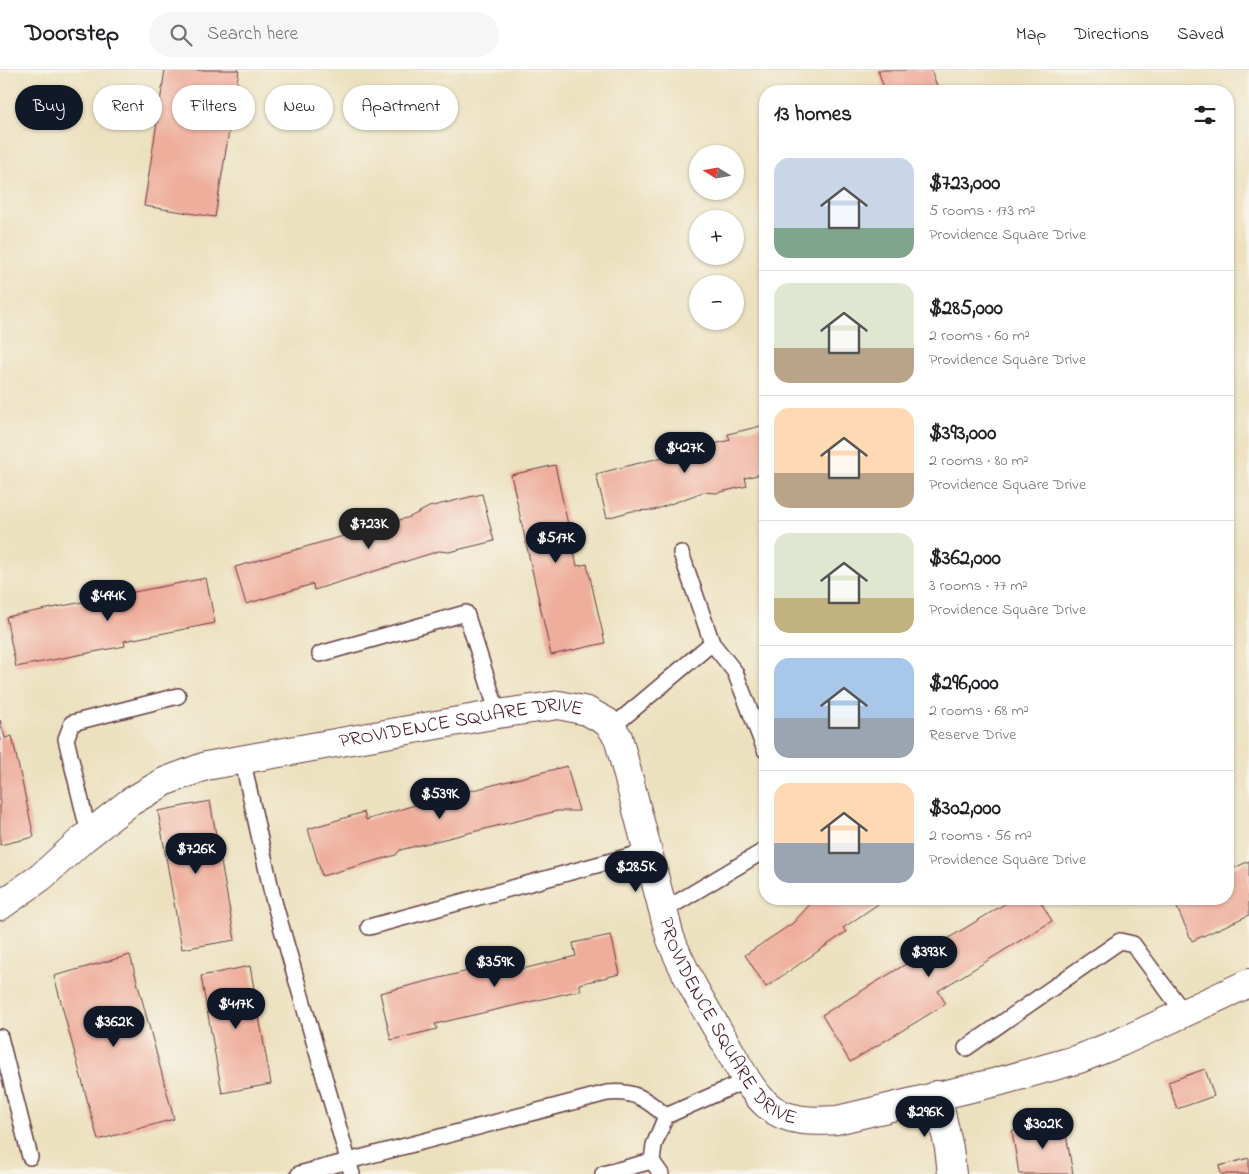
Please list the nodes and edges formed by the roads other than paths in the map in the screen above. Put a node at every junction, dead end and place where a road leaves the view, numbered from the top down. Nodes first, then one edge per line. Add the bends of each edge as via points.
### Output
1 (681, 553) dead end
2 (712, 643) junction
3 (320, 654) dead end
4 (178, 696) dead end
5 (498, 714) junction
6 (611, 728) junction
7 (759, 734) edge
8 (242, 758) junction
9 (89, 834) junction
10 (648, 851) junction
11 (759, 854) edge
12 (0, 906) edge
13 (663, 911) junction
14 (369, 927) dead end
15 (1249, 983) edge
16 (1184, 1013) junction
17 (0, 1037) edge
18 (966, 1048) dead end
19 (747, 1080) junction
20 (938, 1095) junction
21 (666, 1116) junction
22 (30, 1157) dead end
23 (652, 1161) junction
24 (350, 1167) edge
25 (299, 1174) edge
26 (603, 1174) edge
27 (661, 1174) edge
28 (952, 1174) edge

1 - 2 lane
2 - 6 lane
2 - 7 lane via 735,672
3 - 5 lane via 466,613
4 - 9 lane via 72,723 66,739
5 - 6 street, PROVIDENCE SQUARE DRIVE via 560,705 587,711 607,722
5 - 8 street, PROVIDENCE SQUARE DRIVE
6 - 10 street, PROVIDENCE SQUARE DRIVE via 618,737
8 - 9 street, PROVIDENCE SQUARE DRIVE via 206,766 166,781 130,802
8 - 24 lane via 272,898
9 - 12 street, PROVIDENCE SQUARE DRIVE via 41,877
10 - 13 street, PROVIDENCE SQUARE DRIVE
10 - 14 lane
11 - 13 lane
13 - 19 street, PROVIDENCE SQUARE DRIVE via 680,962
15 - 16 street, PROVIDENCE SQUARE DRIVE
16 - 18 lane via 1134,944 1120,941
16 - 20 street, PROVIDENCE SQUARE DRIVE via 1079,1059
17 - 22 lane
19 - 20 street, PROVIDENCE SQUARE DRIVE via 768,1106 782,1115 818,1122
19 - 21 lane
20 - 28 street
21 - 23 lane via 654,1145
21 - 24 lane via 638,1096 622,1091 607,1093
23 - 26 lane
23 - 27 lane
24 - 25 lane

